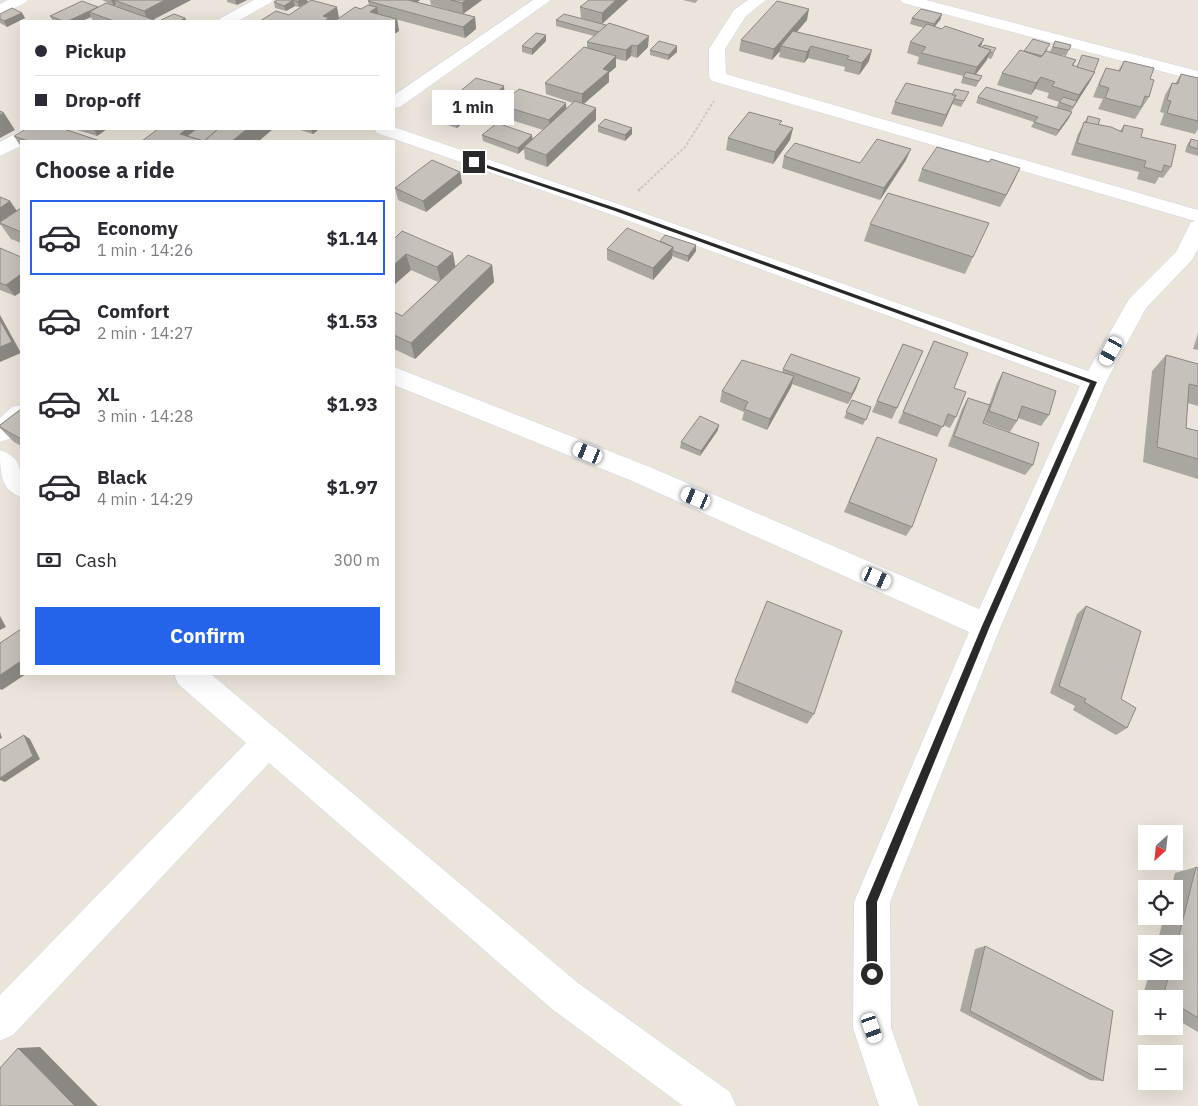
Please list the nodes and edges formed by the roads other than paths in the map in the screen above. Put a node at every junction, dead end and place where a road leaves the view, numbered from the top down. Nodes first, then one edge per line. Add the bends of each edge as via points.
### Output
1 (20, 0) edge
2 (265, 0) edge
3 (543, 0) edge
4 (758, 0) edge
5 (908, 0) edge
6 (0, 10) edge
7 (229, 20) edge
8 (1198, 76) edge
9 (395, 102) edge
10 (35, 130) edge
11 (385, 130) edge
12 (0, 150) edge
13 (1198, 216) edge
14 (1198, 227) edge
15 (1192, 257) edge
16 (395, 376) edge
17 (1094, 382) junction
18 (20, 415) edge
19 (0, 432) edge
20 (0, 460) edge
21 (20, 486) edge
22 (986, 626) junction
23 (190, 675) edge
24 (268, 742) junction
25 (0, 1022) edge
26 (716, 1106) edge
27 (899, 1106) edge

1 - 6 street
2 - 7 street
3 - 9 street
4 - 13 street via 740,13 717,49 718,77
5 - 8 street
10 - 12 street
11 - 17 street
14 - 15 street
15 - 17 street via 1137,304
16 - 22 street via 641,474
17 - 22 street
18 - 19 street
20 - 21 street
22 - 27 street via 872,902 872,1028
23 - 24 street
24 - 25 street
24 - 26 street via 565,996

